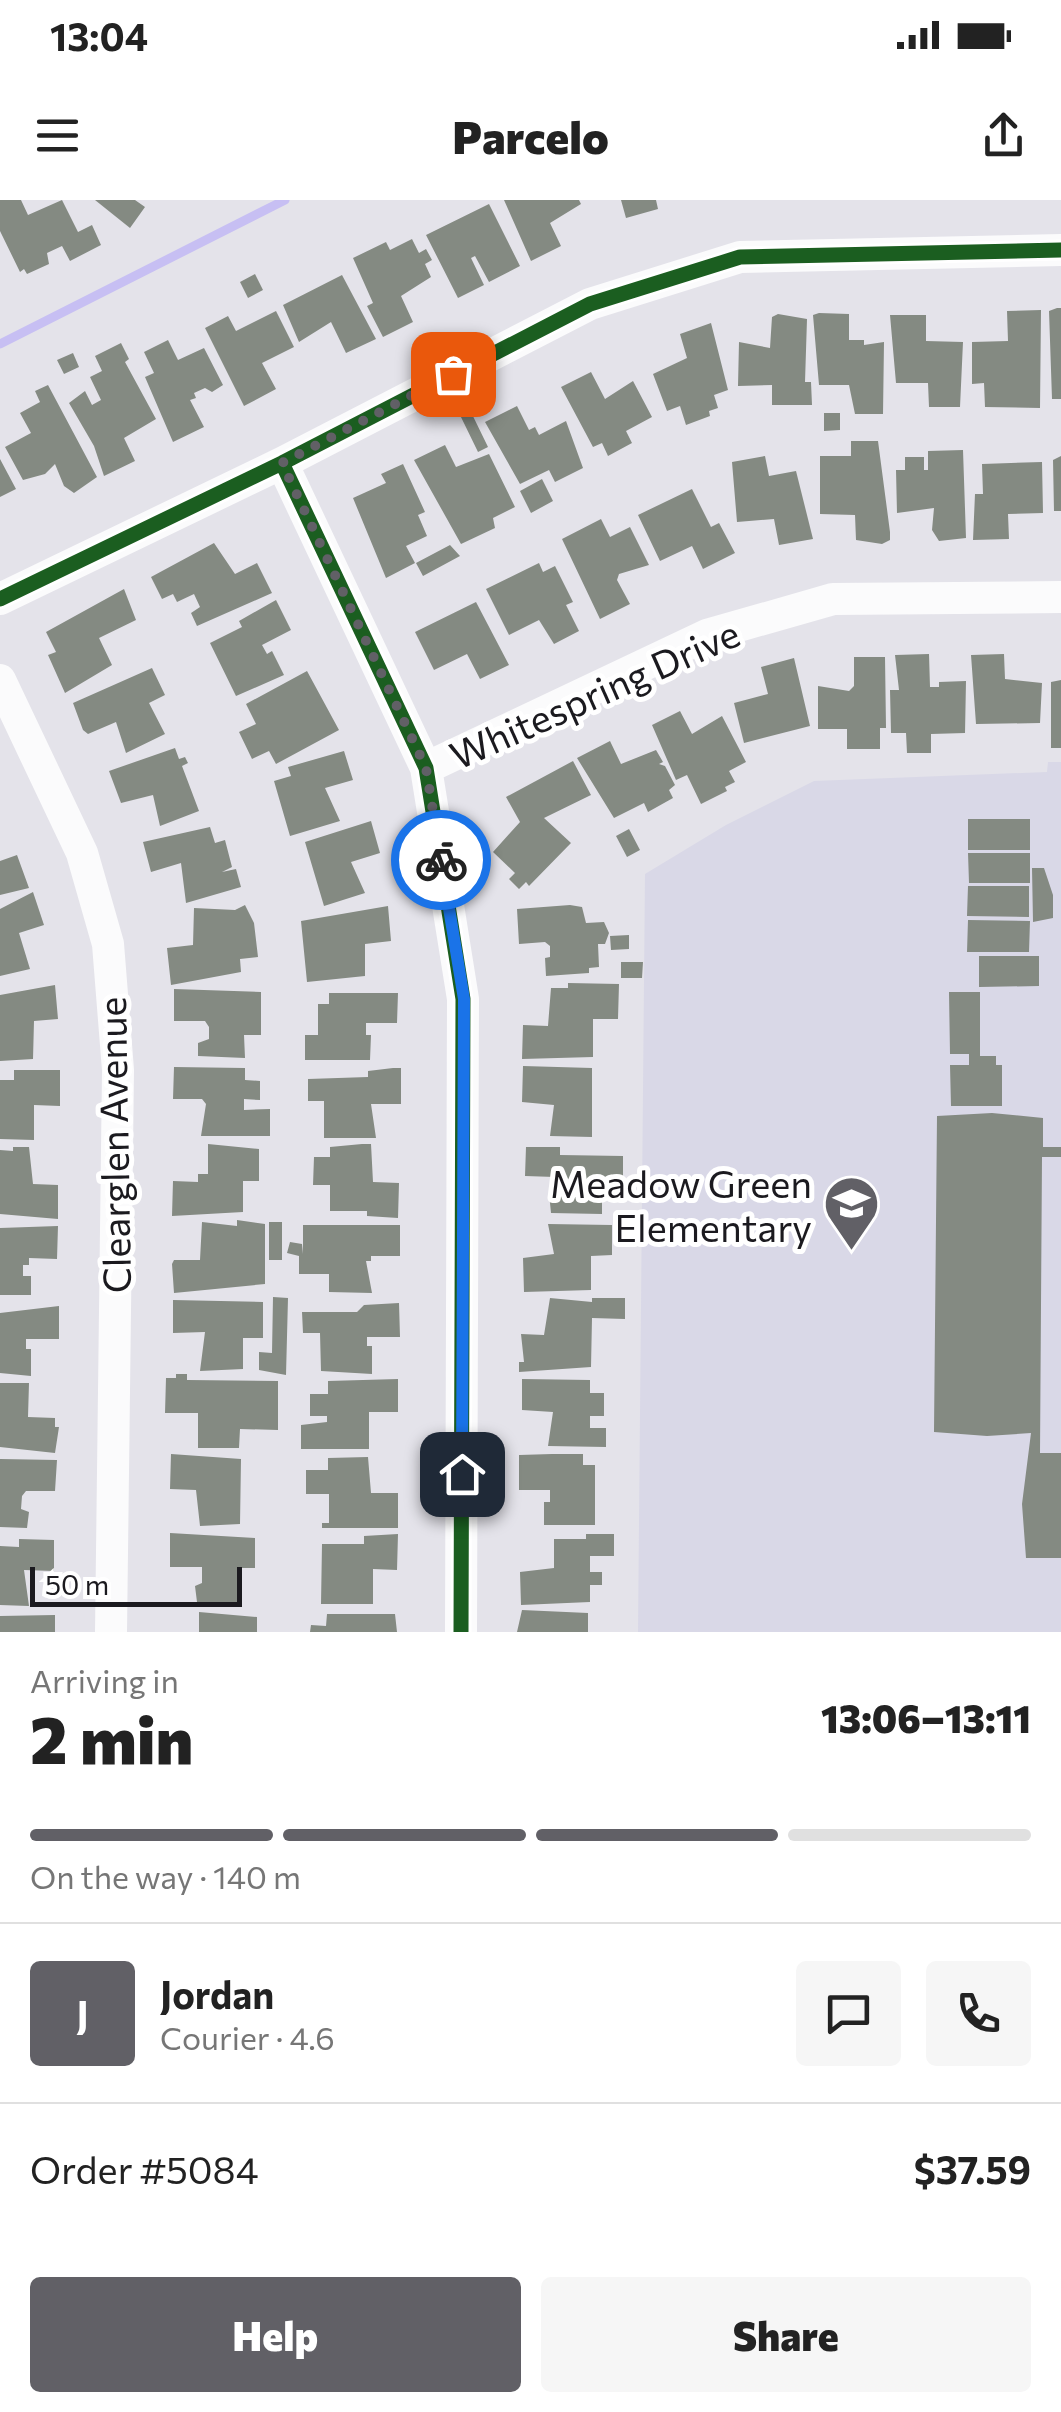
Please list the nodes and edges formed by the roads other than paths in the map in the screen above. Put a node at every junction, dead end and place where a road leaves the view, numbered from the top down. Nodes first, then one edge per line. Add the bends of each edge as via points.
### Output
1 (1061, 250) edge
2 (282, 463) junction
3 (1061, 597) edge
4 (0, 599) edge
5 (0, 680) edge
6 (426, 768) junction
7 (111, 1632) edge
8 (461, 1632) edge

1 - 2 street via 740,257 590,304
2 - 4 street
2 - 6 street
3 - 6 street, Whitespring Drive via 833,599 707,635
5 - 7 street, Clearglen Avenue via 82,854 108,944 118,1070
6 - 8 street via 464,999

